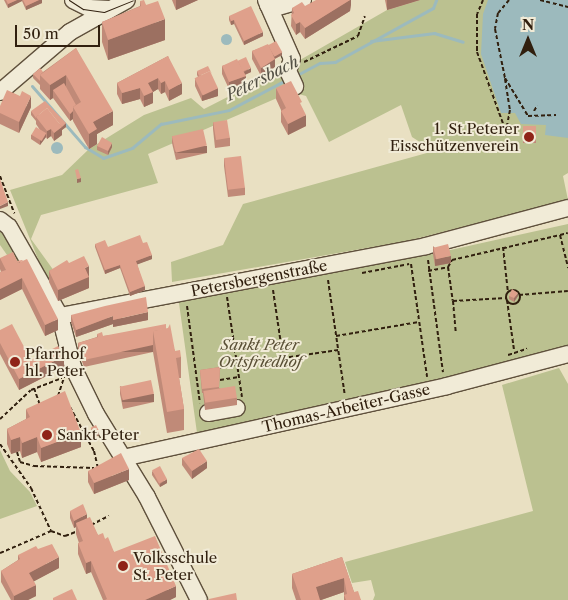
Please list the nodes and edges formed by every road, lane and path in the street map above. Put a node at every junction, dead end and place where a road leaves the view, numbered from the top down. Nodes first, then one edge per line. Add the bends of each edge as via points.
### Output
1 (72, 0) edge
2 (127, 0) edge
3 (303, 0) edge
4 (483, 0) edge
5 (510, 0) edge
6 (540, 0) edge
7 (267, 3) edge
8 (568, 7) edge
9 (111, 8) junction
10 (365, 16) dead end
11 (79, 27) junction
12 (291, 71) joint
13 (505, 78) junction
14 (0, 92) edge
15 (537, 106) dead end
16 (534, 111) dead end
17 (556, 115) dead end
18 (506, 130) junction
19 (508, 136) dead end
20 (0, 176) edge
21 (568, 208) edge
22 (0, 220) edge
23 (18, 221) dead end
24 (568, 233) edge
25 (560, 235) junction
26 (503, 247) junction
27 (411, 264) junction
28 (448, 267) junction
29 (568, 268) edge
30 (428, 270) junction
31 (357, 274) dead end
32 (338, 278) dead end
33 (328, 280) junction
34 (319, 281) dead end
35 (264, 289) dead end
36 (568, 291) edge
37 (508, 293) junction
38 (519, 295) junction
39 (219, 297) dead end
40 (507, 299) junction
41 (452, 301) junction
42 (186, 302) dead end
43 (60, 316) junction
44 (419, 322) junction
45 (456, 333) dead end
46 (336, 336) junction
47 (338, 350) junction
48 (514, 351) dead end
49 (568, 354) edge
50 (282, 357) junction
51 (237, 364) junction
52 (212, 368) edge
53 (204, 370) edge
54 (196, 371) junction
55 (68, 375) dead end
56 (444, 375) dead end
57 (239, 377) junction
58 (427, 377) dead end
59 (62, 378) junction
60 (220, 380) edge
61 (34, 388) junction
62 (241, 390) junction
63 (233, 391) edge
64 (208, 395) edge
65 (200, 396) junction
66 (345, 397) dead end
67 (57, 400) edge
68 (66, 403) edge
69 (231, 409) junction
70 (42, 410) edge
71 (205, 412) joint
72 (0, 419) edge
73 (229, 434) junction
74 (0, 444) edge
75 (9, 449) edge
76 (5, 450) junction
77 (17, 452) dead end
78 (123, 458) junction
79 (20, 462) junction
80 (15, 464) junction
81 (104, 467) edge
82 (98, 468) junction
83 (109, 516) dead end
84 (51, 532) junction
85 (0, 553) edge
86 (199, 600) edge

1 - 9 street via 89,8
1 - 11 street
2 - 9 street
3 - 7 street via 278,7
4 - 18 path via 477,14 477,52
5 - 13 path via 498,13 495,29
6 - 8 path
7 - 12 street
9 - 11 street
10 - 12 path via 358,36
11 - 14 street
13 - 17 path via 528,116
13 - 18 path via 510,110
15 - 16 path
18 - 19 path
20 - 23 path
21 - 43 street, Petersbergenstraße via 426,246
22 - 43 street via 9,228
24 - 25 path
25 - 26 path
25 - 29 path
26 - 28 path via 452,260
26 - 37 path
27 - 30 path via 428,259
27 - 31 path
27 - 44 path
28 - 30 path
28 - 41 path
30 - 56 path
32 - 33 path
33 - 34 path
33 - 46 path
35 - 50 path via 273,288
36 - 38 path
37 - 38 path via 515,291
37 - 40 path
38 - 40 path via 515,304
39 - 51 path via 227,295
40 - 41 path
40 - 48 path
41 - 45 path
42 - 54 path
43 - 78 street via 73,368
44 - 46 path
44 - 58 path
46 - 47 path
47 - 50 path
47 - 66 path
49 - 73 street, Thomas-Arbeiter-Gasse via 447,386
50 - 51 path
51 - 52 path
51 - 57 path
53 - 54 path
54 - 65 path
55 - 59 path
57 - 60 path
57 - 62 path
59 - 61 path
59 - 67 path
61 - 70 path
61 - 72 path
62 - 63 path
62 - 69 path via 243,408
64 - 65 path
65 - 71 path
68 - 82 path via 75,412 94,451
69 - 71 street
69 - 73 street
73 - 78 street, Thomas-Arbeiter-Gasse
74 - 76 path
75 - 76 path
76 - 80 path
77 - 79 path
78 - 86 street via 148,497
79 - 80 path
79 - 82 path via 34,466
80 - 84 path
81 - 82 path
83 - 84 path via 65,536
84 - 85 path

